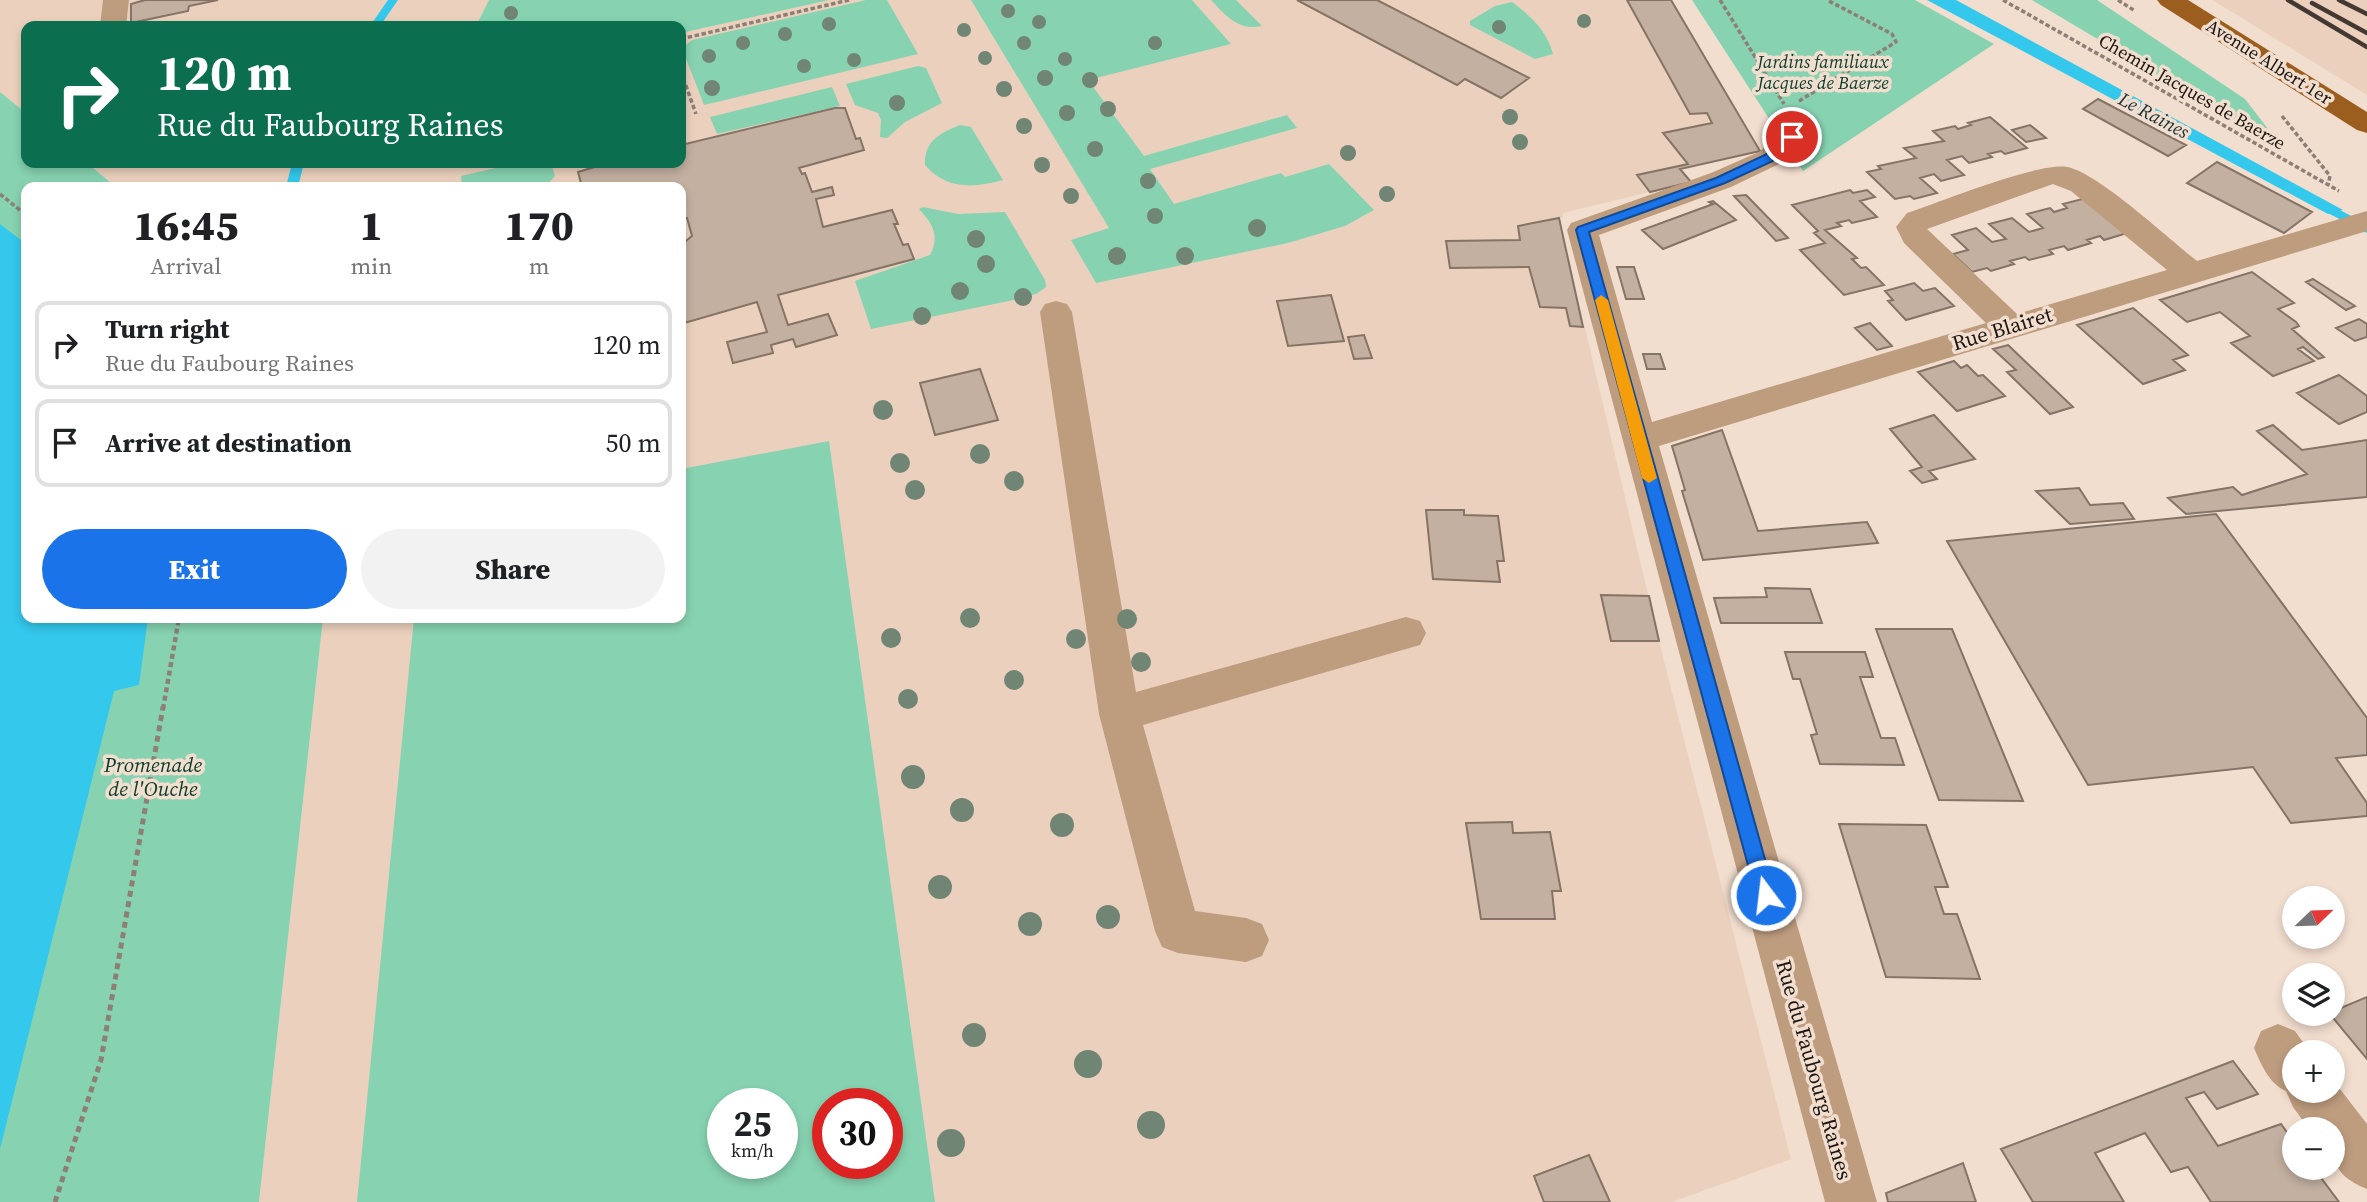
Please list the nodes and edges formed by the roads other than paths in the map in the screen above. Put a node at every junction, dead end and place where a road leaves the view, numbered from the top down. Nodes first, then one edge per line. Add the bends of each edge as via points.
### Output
1 (116, 0) edge
2 (2170, 0) edge
3 (114, 21) edge
4 (1790, 123) road end
5 (2367, 124) edge
6 (2367, 221) edge
7 (2191, 273) junction
8 (1056, 312) dead end
9 (2009, 326) junction
10 (1639, 439) junction
11 (1406, 633) dead end
12 (1119, 715) junction
13 (1246, 940) dead end
14 (2320, 1103) edge
15 (2367, 1164) edge
16 (1851, 1202) edge

1 - 3 street
2 - 5 main road, Avenue Albert 1er
4 - 10 street, Rue du Faubourg Raines via 1769,158 1582,230
6 - 7 street, Rue Blairet
7 - 9 street, Rue Blairet
7 - 9 street via 2066,176 2051,175 1918,220 1912,227 1915,236
8 - 12 street
9 - 10 street, Rue Blairet
10 - 16 street, Rue du Faubourg Raines
11 - 12 street
12 - 13 street via 1178,931
14 - 15 street

